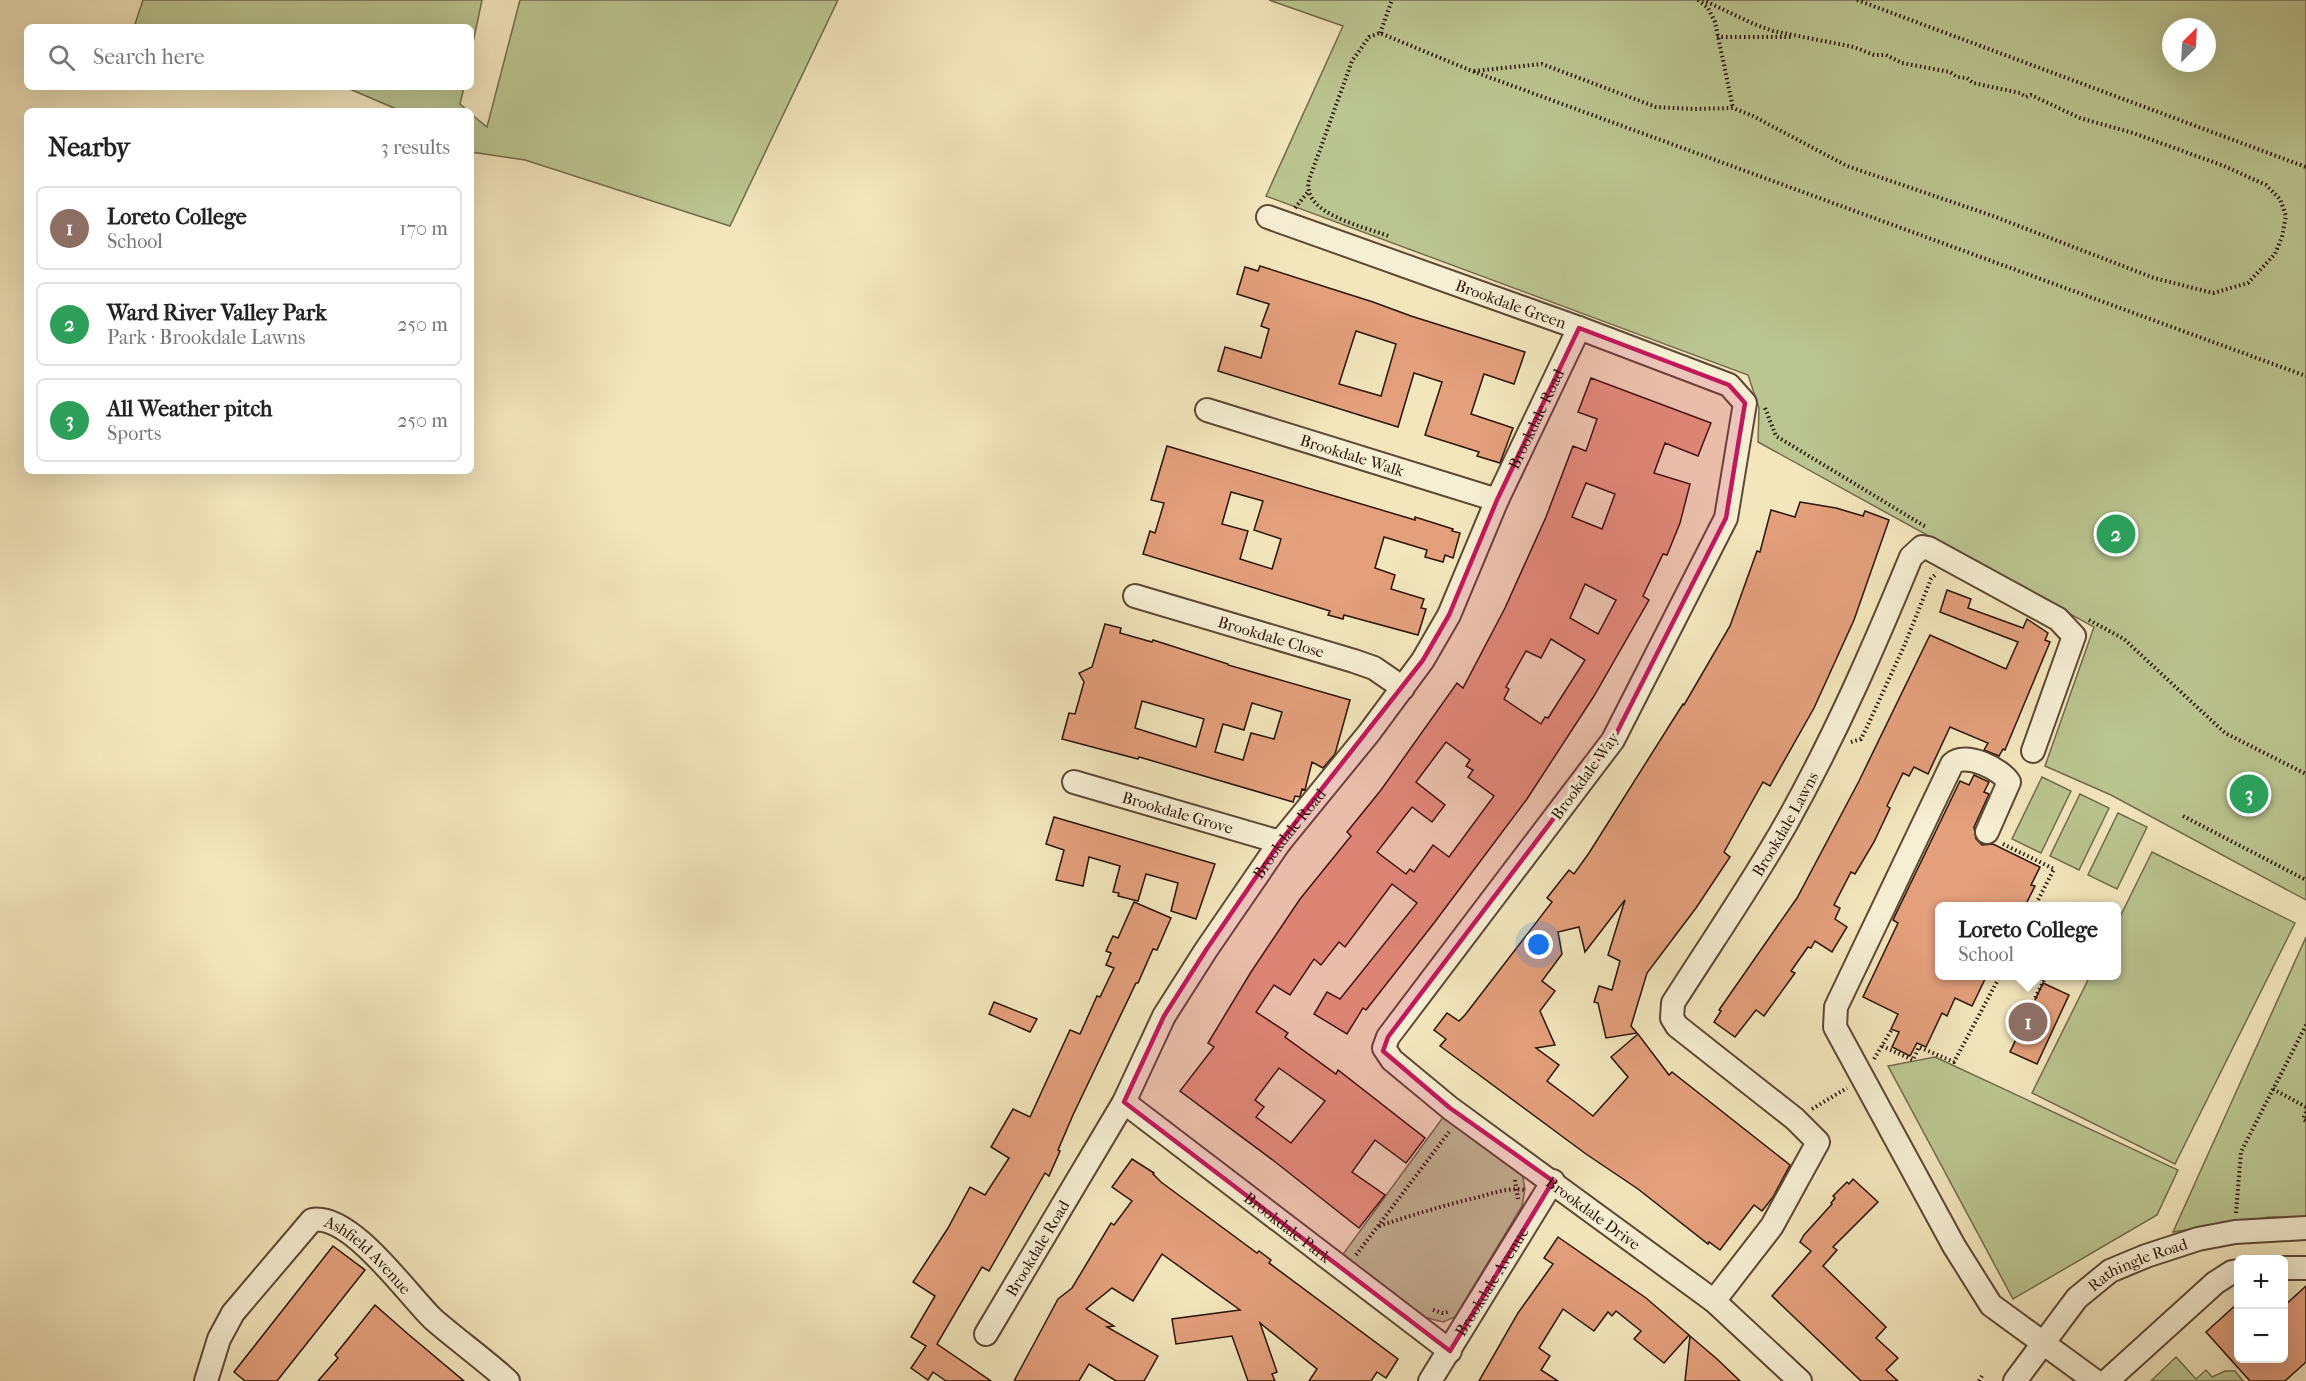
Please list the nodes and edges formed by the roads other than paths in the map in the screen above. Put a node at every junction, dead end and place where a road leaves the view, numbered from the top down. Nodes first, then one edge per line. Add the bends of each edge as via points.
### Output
1 (1268, 217) dead end
2 (1579, 328) junction
3 (1745, 403) joint
4 (1208, 410) dead end
5 (1497, 500) junction
6 (1135, 596) dead end
7 (1403, 688) junction
8 (2033, 751) dead end
9 (1074, 782) dead end
10 (1992, 837) road end
11 (1280, 842) junction
12 (1384, 1048) joint
13 (1124, 1102) junction
14 (1549, 1187) junction
15 (2306, 1228) edge
16 (2288, 1268) edge
17 (2306, 1268) edge
18 (2234, 1272) edge
19 (1714, 1300) junction
20 (986, 1334) dead end
21 (2043, 1342) junction
22 (1450, 1351) junction
23 (209, 1380) edge
24 (508, 1381) edge
25 (1430, 1381) edge
26 (1800, 1381) edge
27 (2014, 1381) edge
28 (2095, 1381) edge
29 (2107, 1381) edge

1 - 2 street, Brookdale Green
2 - 3 street, Brookdale Green via 1730,386
2 - 5 street, Brookdale Road
3 - 12 street, Brookdale Way via 1725,518 1613,740 1388,1036
4 - 5 street, Brookdale Walk
5 - 7 street, Brookdale Road via 1449,615
6 - 7 street, Brookdale Close via 1354,661 1374,668
7 - 11 street, Brookdale Road
8 - 19 street, Brookdale Lawns via 2073,636 2058,619 1922,547 1911,557 1862,674 1788,821 1673,1004 1672,1018 1677,1026 1795,1119 1818,1142 1772,1226
9 - 11 street, Brookdale Grove
10 - 21 street via 2009,782 2002,774 1962,758 1952,764 1834,1018 1838,1035 1984,1296
11 - 13 street, Brookdale Road via 1164,1016
12 - 14 street, Brookdale Drive via 1450,1108
13 - 20 street, Brookdale Road
13 - 22 street, Brookdale Park
14 - 19 street, Brookdale Drive
14 - 22 street, Brookdale Avenue
15 - 21 street, Rathingle Road via 2235,1232 2198,1239 2110,1271 2077,1298
16 - 17 street
18 - 29 street via 2215,1283
19 - 26 street, Brookdale Drive
21 - 27 street, Rathingle Road
21 - 28 street
22 - 25 street, Brookdale Avenue
23 - 24 street, Ashfield Avenue via 219,1338 233,1313 312,1220 322,1218 334,1222 386,1265 432,1318

